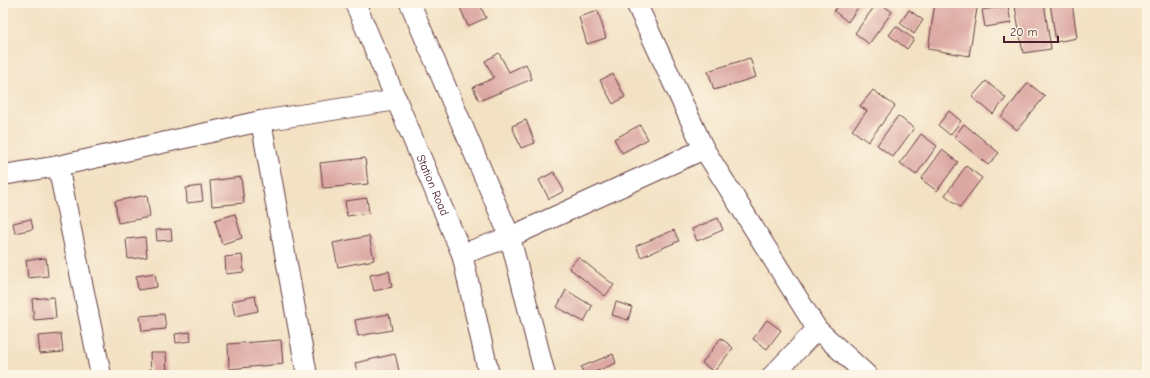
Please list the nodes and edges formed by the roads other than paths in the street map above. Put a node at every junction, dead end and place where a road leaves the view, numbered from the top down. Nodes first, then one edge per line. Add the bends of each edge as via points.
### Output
1 (355, 3) edge
2 (410, 3) edge
3 (636, 3) edge
4 (397, 100) junction
5 (261, 121) junction
6 (704, 149) junction
7 (58, 166) junction
8 (3, 175) edge
9 (510, 237) junction
10 (462, 254) junction
11 (817, 329) junction
12 (101, 375) edge
13 (307, 375) edge
14 (489, 375) edge
15 (545, 375) edge
16 (773, 375) edge
17 (867, 375) edge

1 - 4 street, Station Road
2 - 9 street
3 - 6 street
4 - 5 street
4 - 10 street, Station Road
5 - 7 street
5 - 13 street
6 - 9 street
6 - 11 street
7 - 8 street
7 - 12 street
9 - 10 street
9 - 15 street
10 - 14 street, Station Road
11 - 16 street
11 - 17 street

